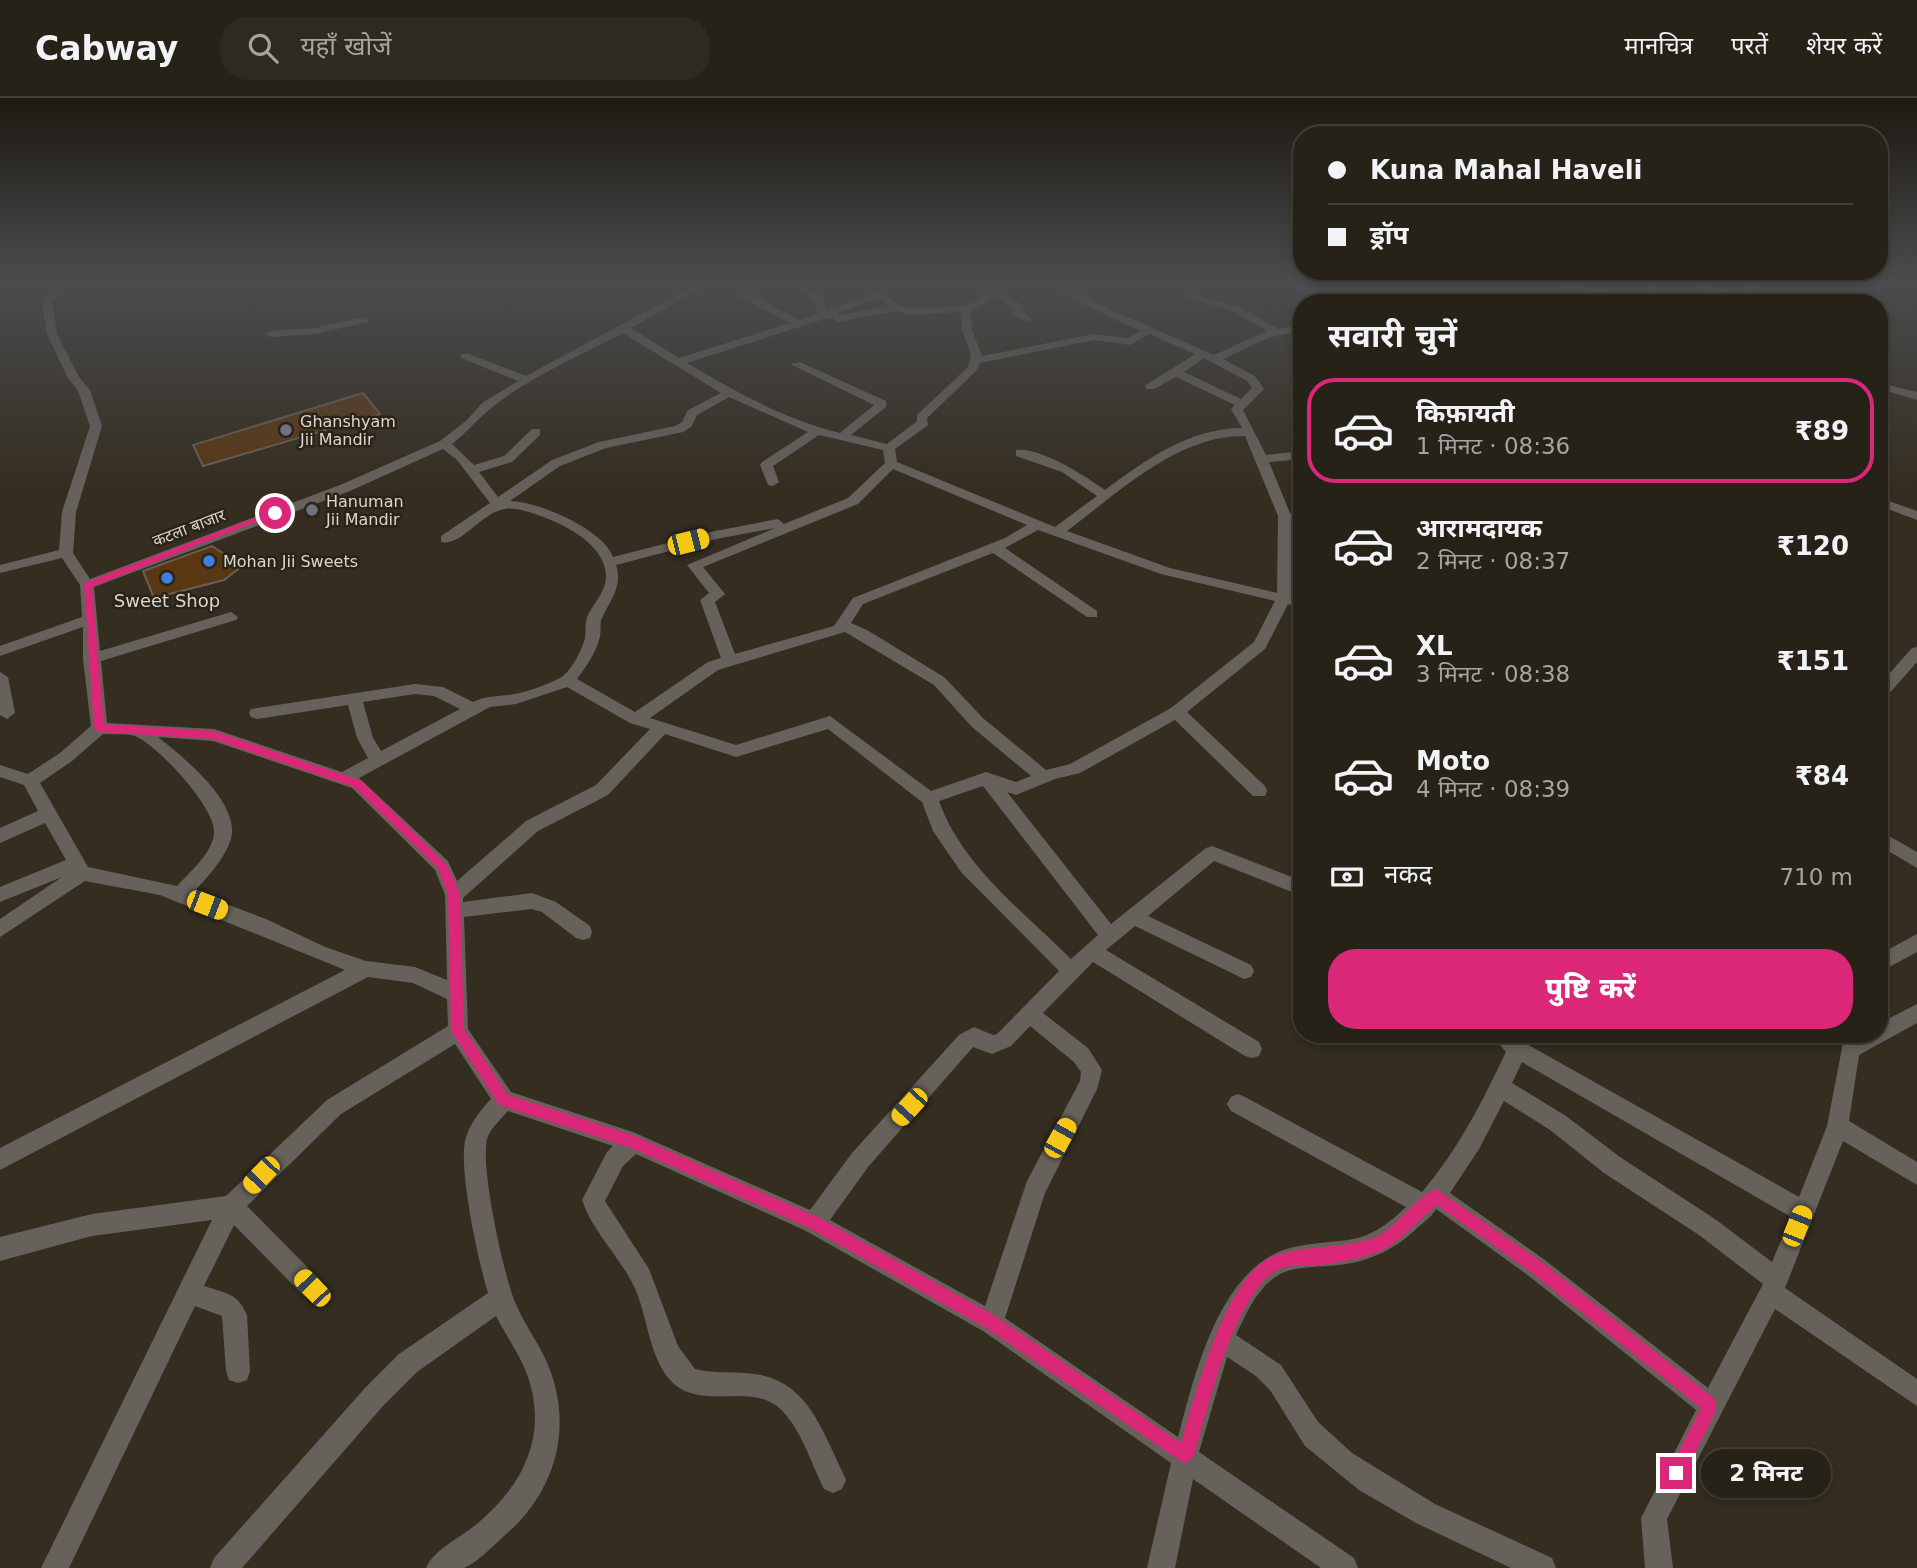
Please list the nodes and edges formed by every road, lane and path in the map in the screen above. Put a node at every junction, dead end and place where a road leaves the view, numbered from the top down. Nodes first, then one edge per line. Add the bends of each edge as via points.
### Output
1 (61, 352) edge
2 (577, 352) edge
3 (661, 352) edge
4 (710, 352) edge
5 (976, 352) edge
6 (1022, 352) edge
7 (1200, 352) edge
8 (1231, 352) edge
9 (1204, 353) junction
10 (465, 356) dead end
11 (1216, 358) junction
12 (975, 361) junction
13 (678, 362) junction
14 (796, 364) dead end
15 (1176, 373) junction
16 (527, 380) junction
17 (1150, 387) dead end
18 (1888, 388) edge
19 (729, 394) junction
20 (1917, 396) edge
21 (1241, 402) junction
22 (817, 430) junction
23 (536, 432) dead end
24 (1250, 432) junction
25 (844, 435) junction
26 (444, 444) junction
27 (889, 448) junction
28 (1020, 453) dead end
29 (1293, 455) edge
30 (1261, 459) junction
31 (891, 464) junction
32 (472, 470) junction
33 (773, 482) dead end
34 (1106, 496) junction
35 (498, 505) junction
36 (1888, 505) edge
37 (816, 516) junction
38 (1284, 516) junction
39 (1917, 516) edge
40 (1293, 518) edge
41 (1037, 525) junction
42 (1057, 532) junction
43 (446, 538) dead end
44 (994, 547) junction
45 (66, 553) junction
46 (608, 563) junction
47 (0, 569) edge
48 (87, 585) junction
49 (1284, 598) junction
50 (1293, 600) edge
51 (1092, 614) dead end
52 (230, 617) dead end
53 (88, 620) junction
54 (842, 625) junction
55 (0, 651) edge
56 (1917, 652) edge
57 (91, 660) junction
58 (730, 661) junction
59 (0, 677) edge
60 (568, 681) junction
61 (1888, 684) edge
62 (354, 699) junction
63 (473, 709) junction
64 (1177, 712) junction
65 (7, 713) dead end
66 (257, 713) dead end
67 (636, 719) junction
68 (662, 727) junction
69 (99, 728) junction
70 (138, 730) junction
71 (378, 760) junction
72 (0, 771) edge
73 (1043, 777) junction
74 (986, 778) junction
75 (343, 779) junction
76 (30, 781) junction
77 (1259, 791) dead end
78 (929, 798) junction
79 (48, 814) junction
80 (0, 836) edge
81 (1888, 843) edge
82 (1917, 860) edge
83 (78, 869) junction
84 (1293, 885) edge
85 (0, 895) edge
86 (181, 895) junction
87 (454, 903) junction
88 (1133, 917) junction
89 (0, 929) edge
90 (583, 932) dead end
91 (1110, 935) junction
92 (1917, 942) edge
93 (1091, 951) junction
94 (1888, 959) edge
95 (366, 969) junction
96 (1070, 971) junction
97 (1244, 971) dead end
98 (457, 994) junction
99 (1917, 1013) edge
100 (1031, 1015) junction
101 (1888, 1029) edge
102 (458, 1031) junction
103 (1507, 1043) edge
104 (1513, 1043) edge
105 (1862, 1043) edge
106 (1252, 1049) dead end
107 (1500, 1087) junction
108 (504, 1100) junction
109 (1238, 1104) dead end
110 (1838, 1126) junction
111 (633, 1142) junction
112 (0, 1159) edge
113 (1917, 1174) edge
114 (1431, 1201) junction
115 (231, 1206) junction
116 (1802, 1211) junction
117 (814, 1223) junction
118 (0, 1249) edge
119 (1774, 1286) junction
120 (312, 1288) dead end
121 (189, 1292) junction
122 (501, 1298) junction
123 (991, 1322) junction
124 (1222, 1342) junction
125 (238, 1371) dead end
126 (1917, 1394) edge
127 (1711, 1406) junction
128 (1185, 1456) junction
129 (833, 1480) dead end
130 (55, 1568) edge
131 (225, 1568) edge
132 (440, 1568) edge
133 (1161, 1568) edge
134 (1344, 1568) edge
135 (1542, 1568) edge
136 (1659, 1568) edge

1 - 45 street via 84,390 96,426 69,512
2 - 16 street, कटला बाजार
3 - 13 street
4 - 13 street
5 - 12 street
6 - 12 street
7 - 9 street
8 - 11 street
9 - 11 street
9 - 15 street
10 - 16 street
11 - 21 street via 1259,385
12 - 27 street via 921,418 924,422
13 - 19 street
14 - 25 street via 882,404
15 - 17 street
15 - 21 street
16 - 26 street, कटला बाजार via 486,406
18 - 20 street
19 - 22 street
19 - 35 street via 692,414 679,429 603,445 556,463
21 - 24 street via 1237,409
22 - 25 street
22 - 33 street via 766,465
23 - 32 street via 508,459
24 - 30 street
24 - 34 street via 1214,434 1178,450
25 - 27 street
26 - 32 street
26 - 48 street, कटला बाजार via 345,488
27 - 31 street
28 - 34 street via 1066,469
29 - 30 street
30 - 38 street
31 - 37 street via 853,501
31 - 41 street
32 - 35 street
34 - 42 street
35 - 43 street
35 - 46 street via 517,506 581,529 603,547
36 - 39 street
37 - 46 street via 715,535
37 - 58 street via 694,565 718,594 707,600
38 - 40 street
38 - 49 street
41 - 42 street
41 - 44 street
42 - 49 street via 1166,571
44 - 51 street
44 - 54 street via 858,601
45 - 47 street
45 - 48 street
46 - 60 street via 613,578 593,620 593,637 584,658
48 - 53 street
49 - 50 street
49 - 64 street via 1260,645
52 - 57 street
53 - 55 street
53 - 57 street
54 - 58 street
54 - 73 street via 939,681 978,723
56 - 61 street
57 - 69 street
58 - 67 street via 713,666
59 - 65 street
60 - 63 street
60 - 67 street
62 - 63 street via 415,689 437,691
62 - 66 street
62 - 71 street via 365,738
63 - 71 street
64 - 73 street via 1074,769
64 - 77 street
67 - 68 street
68 - 78 street via 736,751 830,722
68 - 87 street via 602,790 532,826
69 - 70 street
69 - 76 street
70 - 75 street via 214,735
70 - 86 street via 185,767 222,818 223,838
71 - 75 street
72 - 76 street
73 - 74 street via 1016,789
74 - 78 street
74 - 91 street
75 - 87 street via 358,784 442,866
76 - 79 street
78 - 96 street via 939,825 967,867
79 - 80 street
79 - 83 street
81 - 82 street
83 - 85 street
83 - 86 street
83 - 89 street
84 - 88 street via 1212,853
86 - 95 street
87 - 90 street via 532,901 549,907
87 - 98 street
88 - 91 street
88 - 97 street
91 - 93 street
92 - 94 street
93 - 96 street
93 - 106 street
95 - 98 street via 415,975
95 - 112 street
96 - 100 street
98 - 102 street
99 - 101 street
100 - 117 street via 998,1045 974,1036 966,1041 860,1160
100 - 123 street via 1081,1055 1092,1070 1035,1189
102 - 108 street
102 - 115 street via 334,1107
103 - 107 street
104 - 116 street
105 - 110 street via 1850,1049
107 - 114 street via 1462,1162
107 - 119 street via 1707,1227
108 - 111 street
108 - 122 street via 478,1135 476,1166
109 - 114 street
110 - 113 street
110 - 116 street
111 - 117 street
111 - 129 street via 615,1159 593,1200 642,1279 682,1375 696,1383 749,1383 786,1398
114 - 124 street via 1380,1244 1275,1263 1248,1290
114 - 127 street via 1537,1268
115 - 118 street via 92,1225
115 - 120 street
115 - 121 street
116 - 119 street
117 - 123 street
119 - 126 street
119 - 127 street
121 - 125 street via 230,1307 235,1315
121 - 130 street
122 - 131 street via 408,1363
122 - 132 street via 541,1379 548,1415 542,1463 515,1508 494,1530
123 - 128 street
124 - 128 street
124 - 135 street via 1265,1366 1285,1390 1308,1432 1355,1471 1456,1530
127 - 136 street via 1654,1518
128 - 133 street
128 - 134 street

